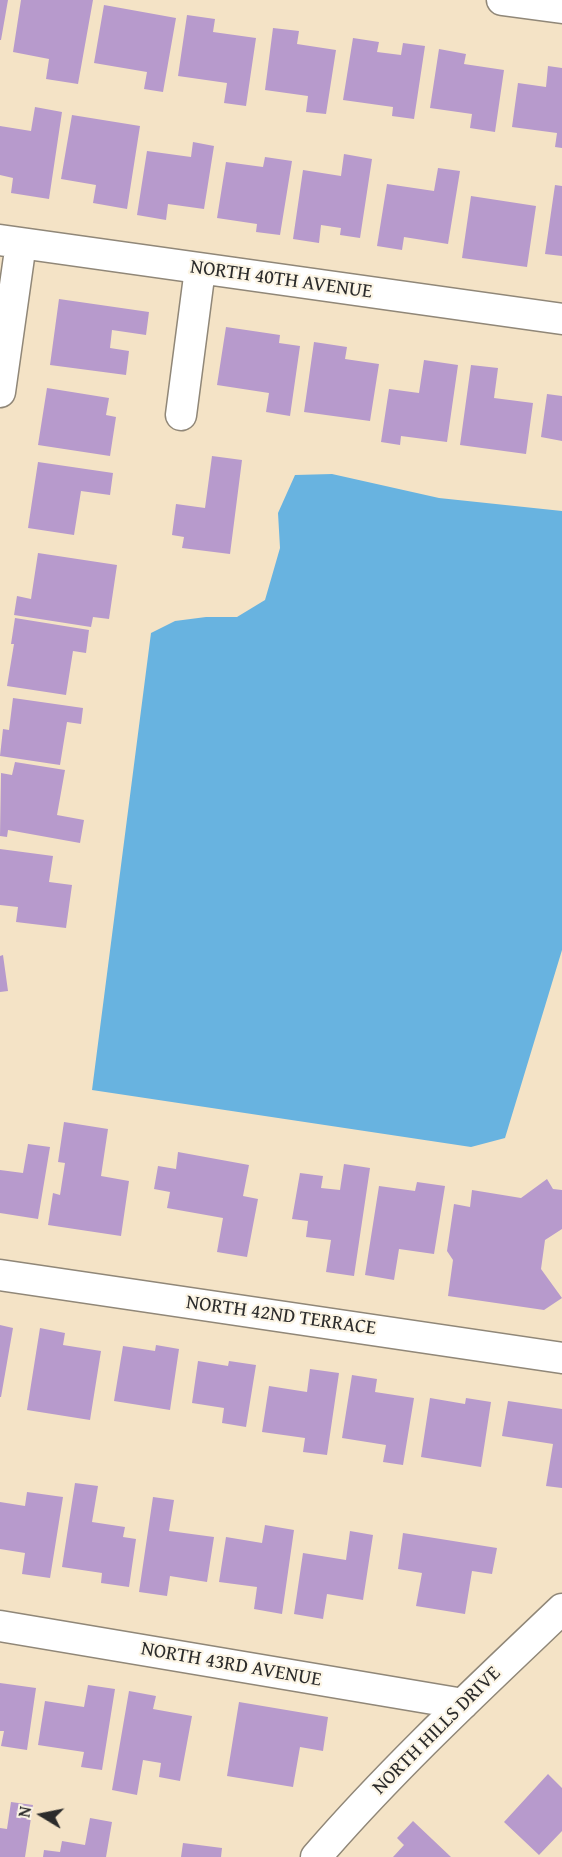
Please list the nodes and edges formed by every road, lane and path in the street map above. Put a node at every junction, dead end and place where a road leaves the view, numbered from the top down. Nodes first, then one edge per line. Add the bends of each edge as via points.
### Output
1 (502, 0) edge
2 (562, 8) edge
3 (10, 242) edge
4 (200, 269) junction
5 (562, 319) edge
6 (0, 392) edge
7 (181, 415) dead end
8 (0, 1275) edge
9 (562, 1358) edge
10 (562, 1609) edge
11 (0, 1626) edge
12 (463, 1704) junction
13 (316, 1857) edge

1 - 2 street
3 - 4 street, NORTH 40TH AVENUE
3 - 6 street
4 - 5 street, NORTH 40TH AVENUE
4 - 7 street
8 - 9 street, NORTH 42ND TERRACE
10 - 12 street, NORTH HILLS DRIVE
11 - 12 street, NORTH 43RD AVENUE
12 - 13 street, NORTH HILLS DRIVE via 355,1812

